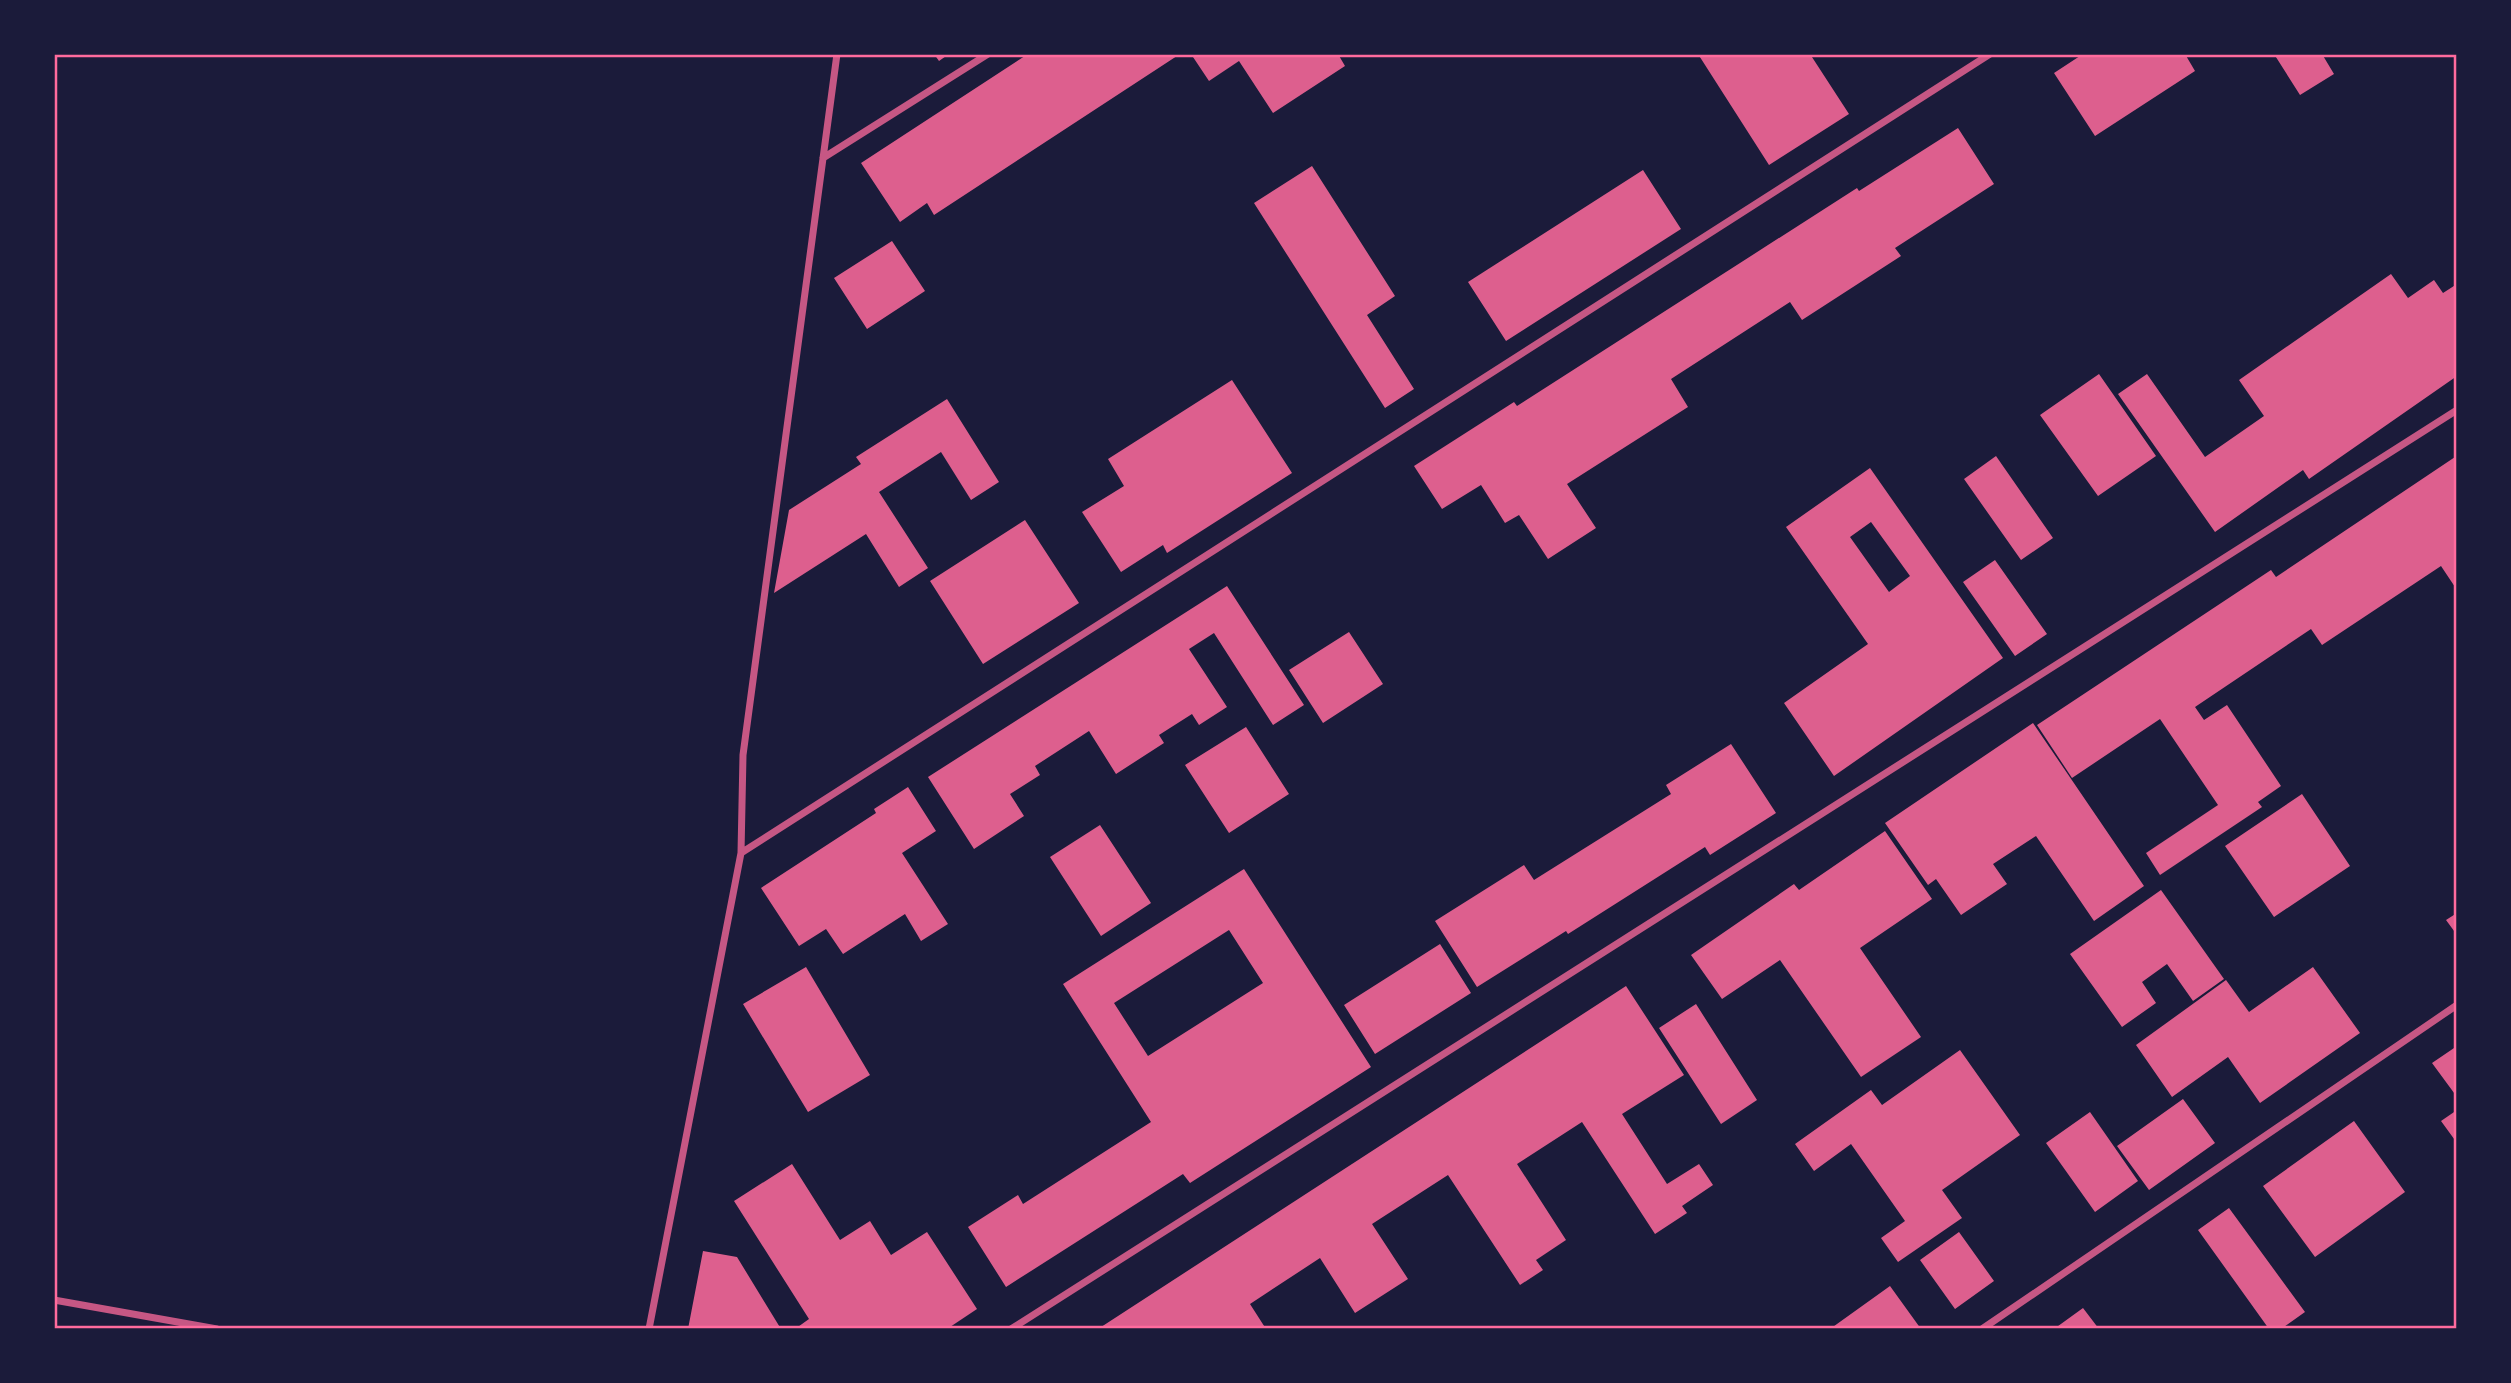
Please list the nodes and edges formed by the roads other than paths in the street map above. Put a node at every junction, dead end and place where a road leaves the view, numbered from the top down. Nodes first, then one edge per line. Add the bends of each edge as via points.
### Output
1 (837, 54) edge
2 (988, 54) edge
3 (1990, 54) edge
4 (823, 158) junction
5 (2457, 410) edge
6 (741, 853) junction
7 (2457, 1005) edge
8 (54, 1300) edge
9 (217, 1329) edge
10 (649, 1329) edge
11 (1011, 1329) edge
12 (1982, 1329) edge

1 - 4 street
2 - 4 street
3 - 6 street
4 - 6 street via 743,755
5 - 11 street
6 - 10 street
7 - 12 street
8 - 9 street

